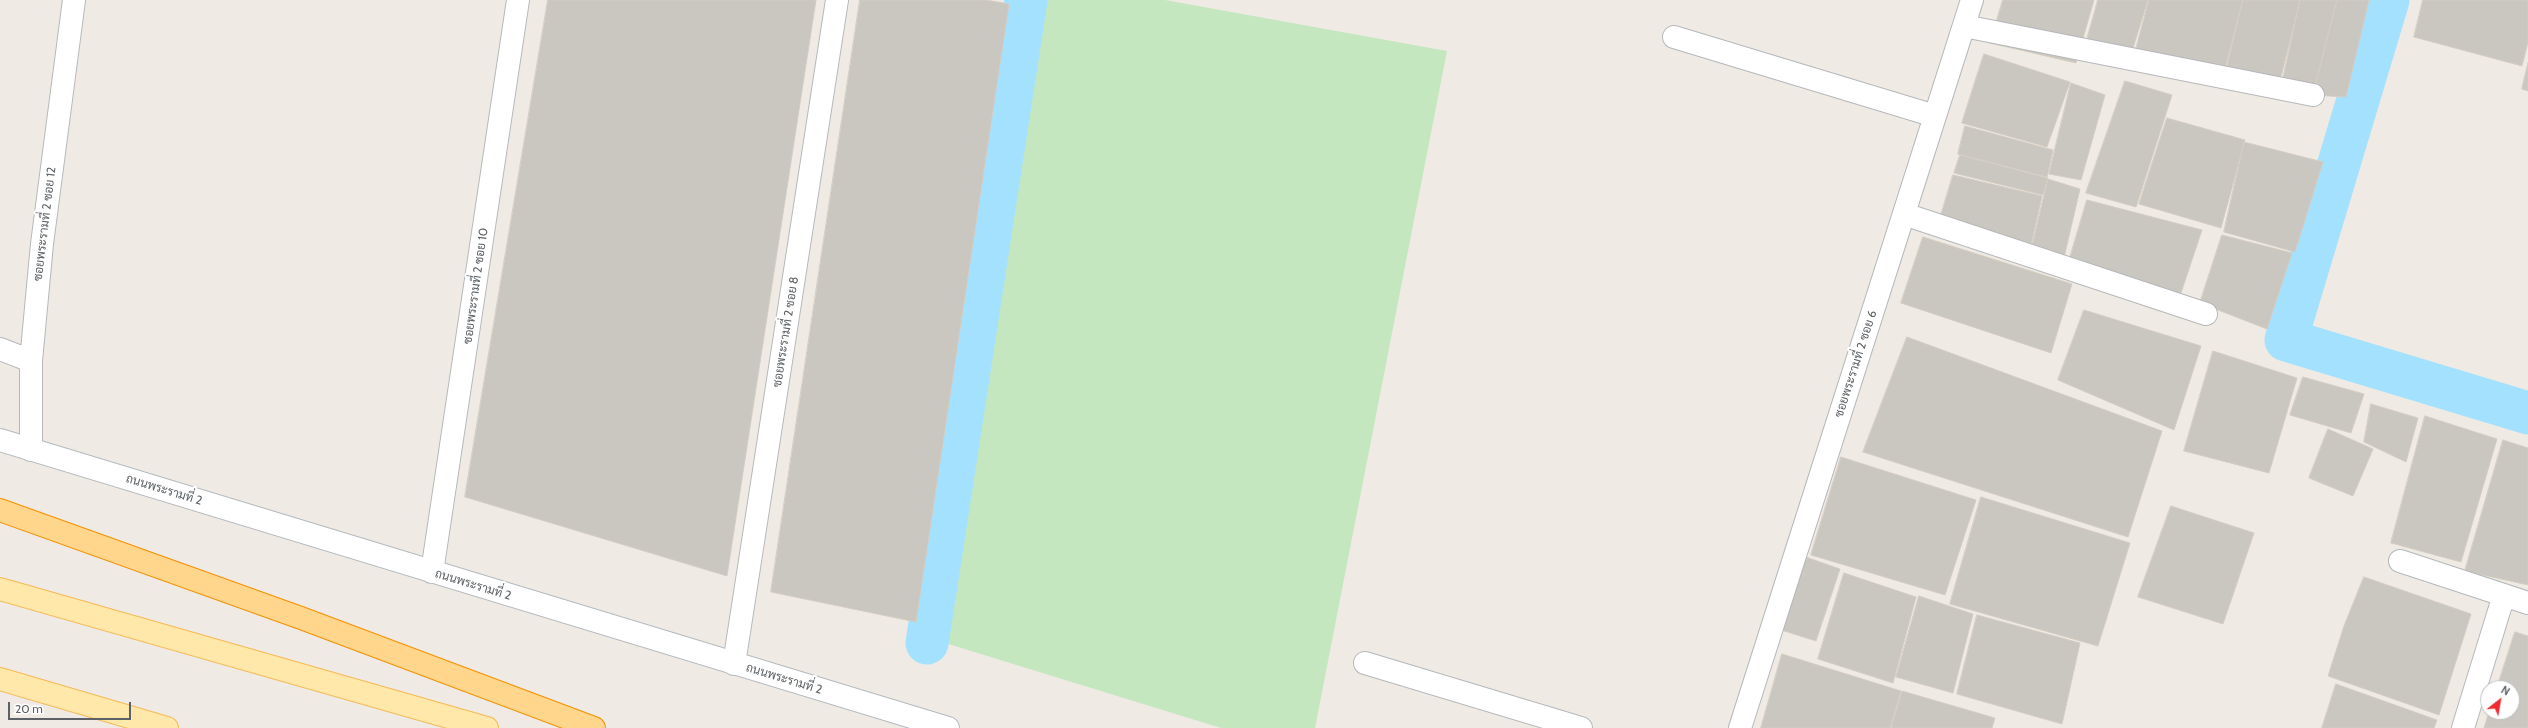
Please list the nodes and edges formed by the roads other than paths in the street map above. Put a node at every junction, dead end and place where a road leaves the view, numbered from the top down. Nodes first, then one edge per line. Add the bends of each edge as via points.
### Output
1 (74, 0) edge
2 (518, 0) edge
3 (837, 0) edge
4 (1972, 0) edge
5 (1964, 26) junction
6 (1674, 37) dead end
7 (2313, 95) dead end
8 (1935, 116) junction
9 (1904, 214) junction
10 (2206, 314) dead end
11 (0, 349) edge
12 (31, 361) junction
13 (0, 440) edge
14 (31, 450) junction
15 (0, 510) edge
16 (2400, 561) dead end
17 (432, 572) junction
18 (0, 589) edge
19 (2504, 595) junction
20 (2528, 603) edge
21 (1365, 663) dead end
22 (734, 664) junction
23 (0, 678) edge
24 (167, 728) edge
25 (487, 728) edge
26 (594, 728) edge
27 (948, 728) edge
28 (1581, 728) edge
29 (1740, 728) edge
30 (2463, 728) edge

1 - 12 street, ซอยพระรามที่ 2 ซอย 12 via 42,244
2 - 17 street, ซอยพระรามที่ 2 ซอย 10
3 - 22 street, ซอยพระรามที่ 2 ซอย 8
4 - 5 street, ซอยพระรามที่ 2 ซอย 6
5 - 7 street
5 - 8 street, ซอยพระรามที่ 2 ซอย 6
6 - 8 street
8 - 9 street, ซอยพระรามที่ 2 ซอย 6
9 - 10 street
9 - 29 street, ซอยพระรามที่ 2 ซอย 6
11 - 12 street
12 - 14 street, ซอยพระรามที่ 2 ซอย 12
13 - 14 street, ถนนพระรามที่ 2
14 - 17 street, ถนนพระรามที่ 2
15 - 26 highway via 301,618
16 - 19 street
17 - 22 street, ถนนพระรามที่ 2
18 - 25 main road
19 - 20 street
19 - 30 street
21 - 28 street
22 - 27 street, ถนนพระรามที่ 2
23 - 24 main road

